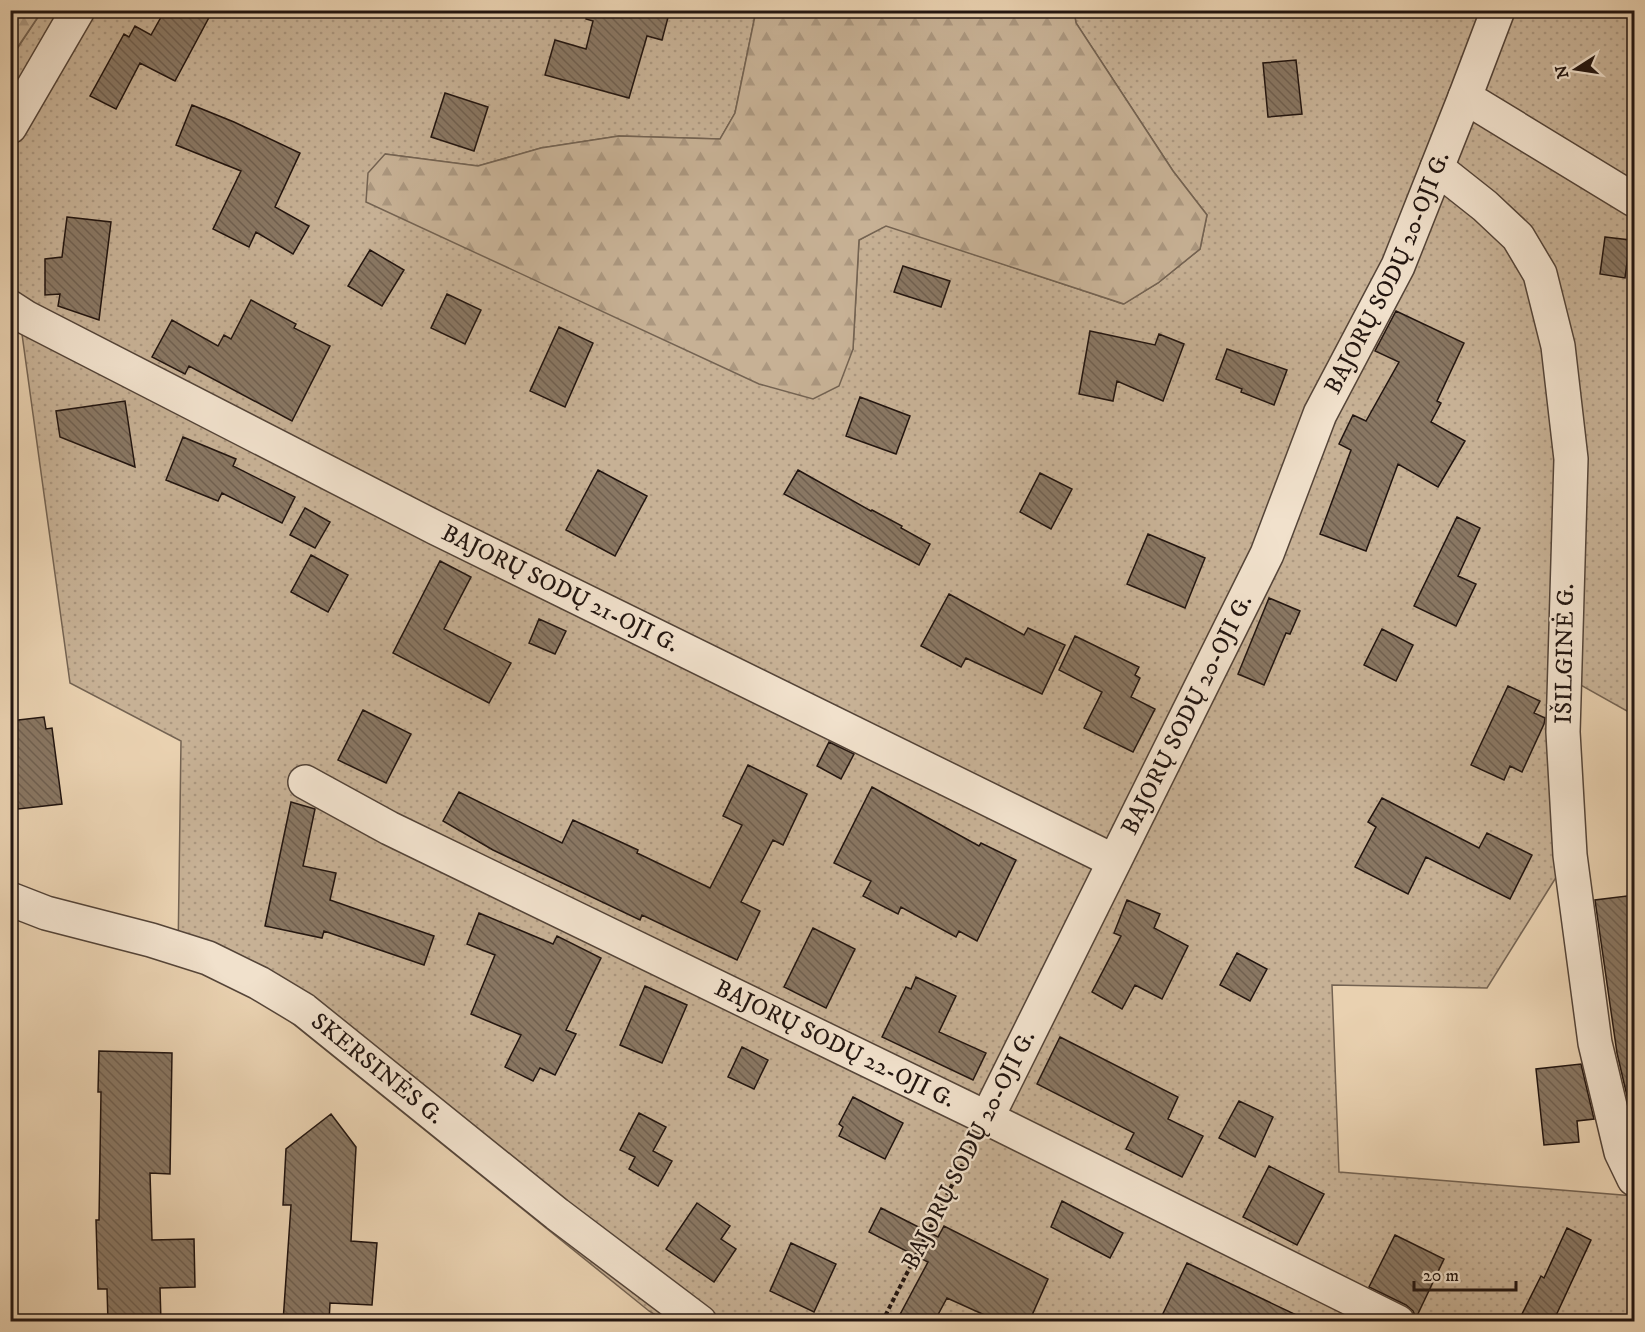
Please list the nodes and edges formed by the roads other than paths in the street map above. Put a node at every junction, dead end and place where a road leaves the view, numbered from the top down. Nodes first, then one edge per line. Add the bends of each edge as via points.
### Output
1 (78, 10) edge
2 (1498, 10) edge
3 (1465, 97) junction
4 (10, 127) edge
5 (1437, 168) junction
6 (1635, 200) edge
7 (10, 307) edge
8 (305, 782) dead end
9 (1114, 861) junction
10 (10, 899) edge
11 (987, 1118) junction
12 (1635, 1179) edge
13 (700, 1322) edge
14 (1398, 1322) edge

1 - 4 street
2 - 3 street, BAJORŲ SODŲ 20-OJI G.
3 - 5 street, BAJORŲ SODŲ 20-OJI G.
3 - 6 street
5 - 9 street, BAJORŲ SODŲ 20-OJI G. via 1398,266 1320,414 1267,554
5 - 12 street, IŠILGINĖ G. via 1518,237 1540,274 1558,346 1571,459 1563,732 1570,855 1595,1043 1621,1152
7 - 9 street, BAJORŲ SODŲ 21-OJI G. via 436,528
8 - 11 street, BAJORŲ SODŲ 22-OJI G. via 389,828
9 - 11 street, BAJORŲ SODŲ 20-OJI G.
10 - 13 street, SKERSINĖS G. via 46,914 208,958 304,1010 556,1214
11 - 14 street, BAJORŲ SODŲ 22-OJI G.

